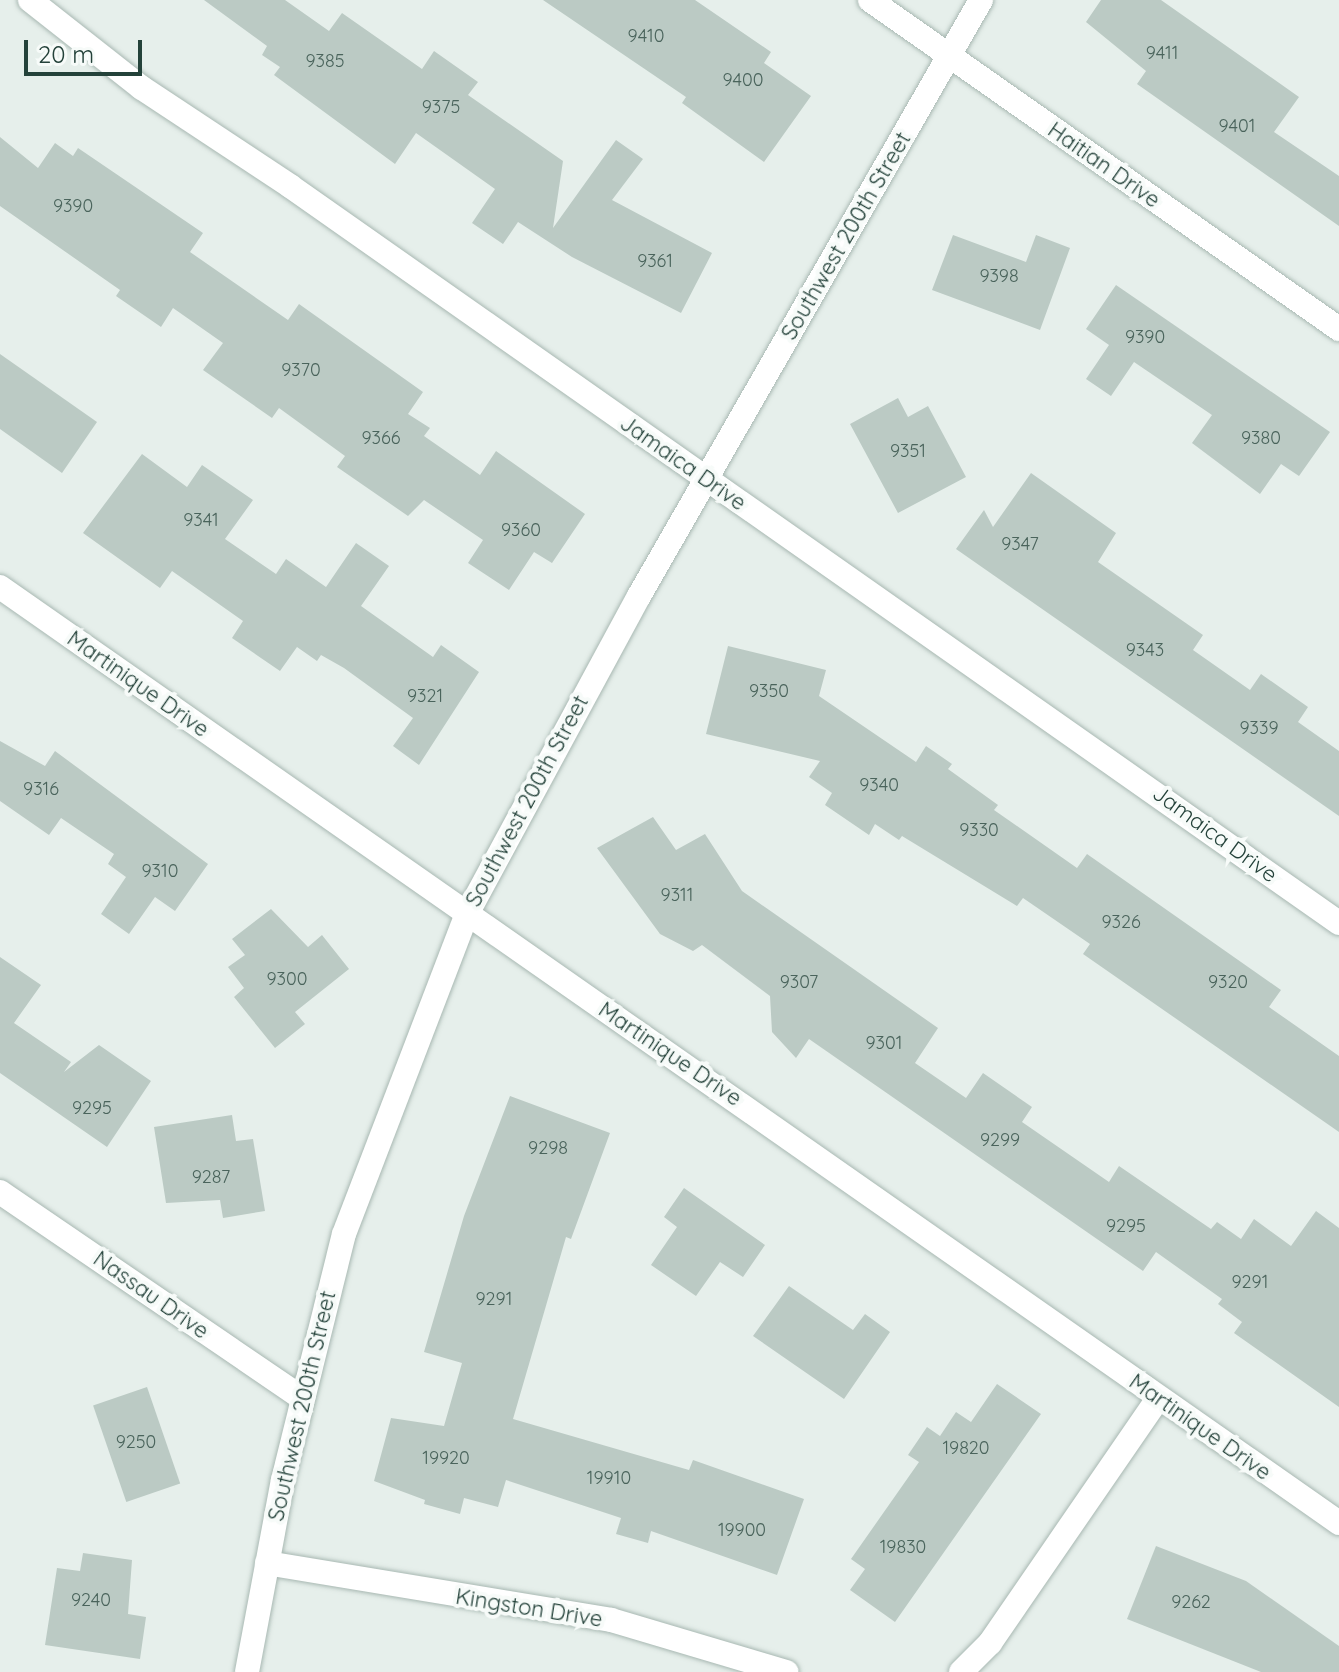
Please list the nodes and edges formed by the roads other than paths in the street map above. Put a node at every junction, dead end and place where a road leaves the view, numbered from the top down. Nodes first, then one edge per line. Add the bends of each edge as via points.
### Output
1 (30, 0) edge
2 (870, 0) edge
3 (981, 0) edge
4 (949, 55) junction
5 (1339, 329) edge
6 (706, 478) junction
7 (0, 587) edge
8 (467, 914) junction
9 (1339, 923) edge
10 (0, 1192) edge
11 (302, 1398) junction
12 (1158, 1399) junction
13 (1339, 1523) edge
14 (267, 1563) junction
15 (247, 1672) edge
16 (786, 1672) edge
17 (961, 1672) edge

1 - 6 street, Jamaica Drive via 142,88
2 - 4 street, Haitian Drive
3 - 4 street, Southwest 200th Street
4 - 5 street, Haitian Drive
4 - 6 street, Southwest 200th Street
6 - 8 street, Southwest 200th Street via 535,780
6 - 9 street, Jamaica Drive
7 - 8 street, Martinique Drive
8 - 11 street, Southwest 200th Street via 344,1234
8 - 12 street, Martinique Drive
10 - 11 street, Nassau Drive
11 - 14 street, Southwest 200th Street
12 - 13 street, Martinique Drive
12 - 17 street via 990,1643
14 - 15 street, Southwest 200th Street
14 - 16 street, Kingston Drive via 611,1620

